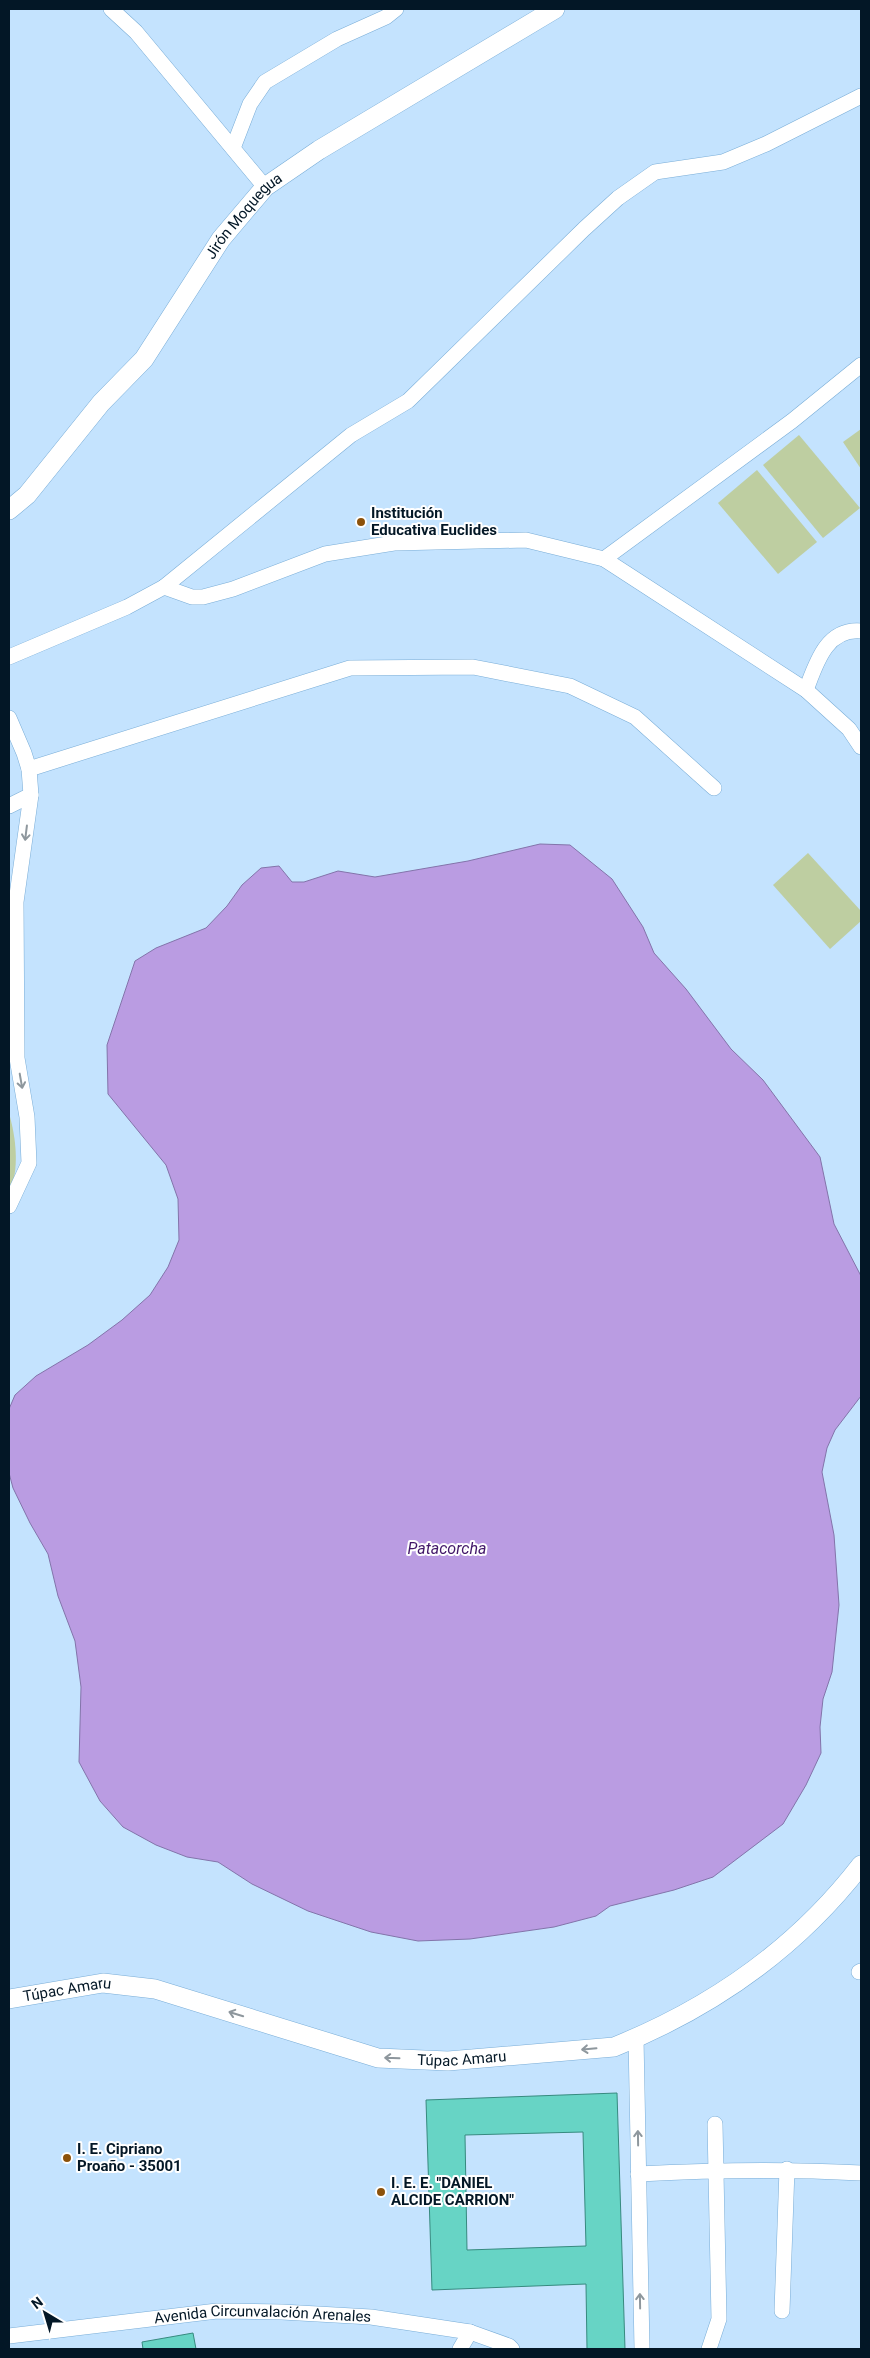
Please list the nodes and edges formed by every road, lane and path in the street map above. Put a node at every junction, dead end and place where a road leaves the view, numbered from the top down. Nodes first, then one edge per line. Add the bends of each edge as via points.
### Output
1 (111, 9) edge
2 (396, 9) edge
3 (555, 9) edge
4 (861, 96) edge
5 (233, 148) junction
6 (264, 187) junction
7 (861, 365) edge
8 (9, 510) edge
9 (604, 559) junction
10 (164, 587) junction
11 (861, 630) edge
12 (9, 657) edge
13 (806, 690) junction
14 (9, 718) edge
15 (861, 747) edge
16 (29, 769) junction
17 (714, 788) dead end
18 (31, 795) junction
19 (9, 806) edge
20 (9, 1206) edge
21 (861, 1865) edge
22 (9, 1999) edge
23 (636, 2038) junction
24 (715, 2124) dead end
25 (787, 2169) junction
26 (716, 2170) junction
27 (861, 2173) edge
28 (638, 2174) junction
29 (782, 2311) dead end
30 (470, 2332) junction
31 (9, 2336) edge
32 (460, 2349) edge
33 (512, 2349) edge
34 (642, 2349) edge
35 (709, 2349) edge

1 - 5 street via 136,32
2 - 5 street via 336,39 265,82 250,104
3 - 6 street, Jirón Moquegua via 319,150
4 - 10 street via 723,162 656,172 618,198 408,401 351,435
5 - 6 street
6 - 8 street, Jirón Moquegua via 221,239 144,358 101,402 27,495
7 - 9 street via 792,422
9 - 10 street via 526,540 394,543 325,554 203,597 192,597
9 - 13 street
10 - 12 street via 126,607
11 - 13 street via 848,632 830,642 821,652
13 - 15 street via 849,729
14 - 16 street
16 - 17 street via 350,668 473,667 570,686 636,716
16 - 18 street
18 - 19 street
18 -> 20 street via 16,902 17,1058 27,1117 29,1164
21 - 23 street, Túpac Amaru via 845,1886 775,1955 712,1999
23 -> 22 street, Túpac Amaru via 614,2047 448,2061 378,2058 155,1989 103,1983
28 -> 23 street
24 - 26 street
25 - 26 street
25 - 27 street
25 - 29 street
26 - 28 street
26 - 35 street via 719,2319
34 -> 28 street
30 - 31 street, Avenida Circunvalación Arenales via 371,2317 217,2312
30 - 32 street
30 - 33 street, Avenida Circunvalación Arenales

